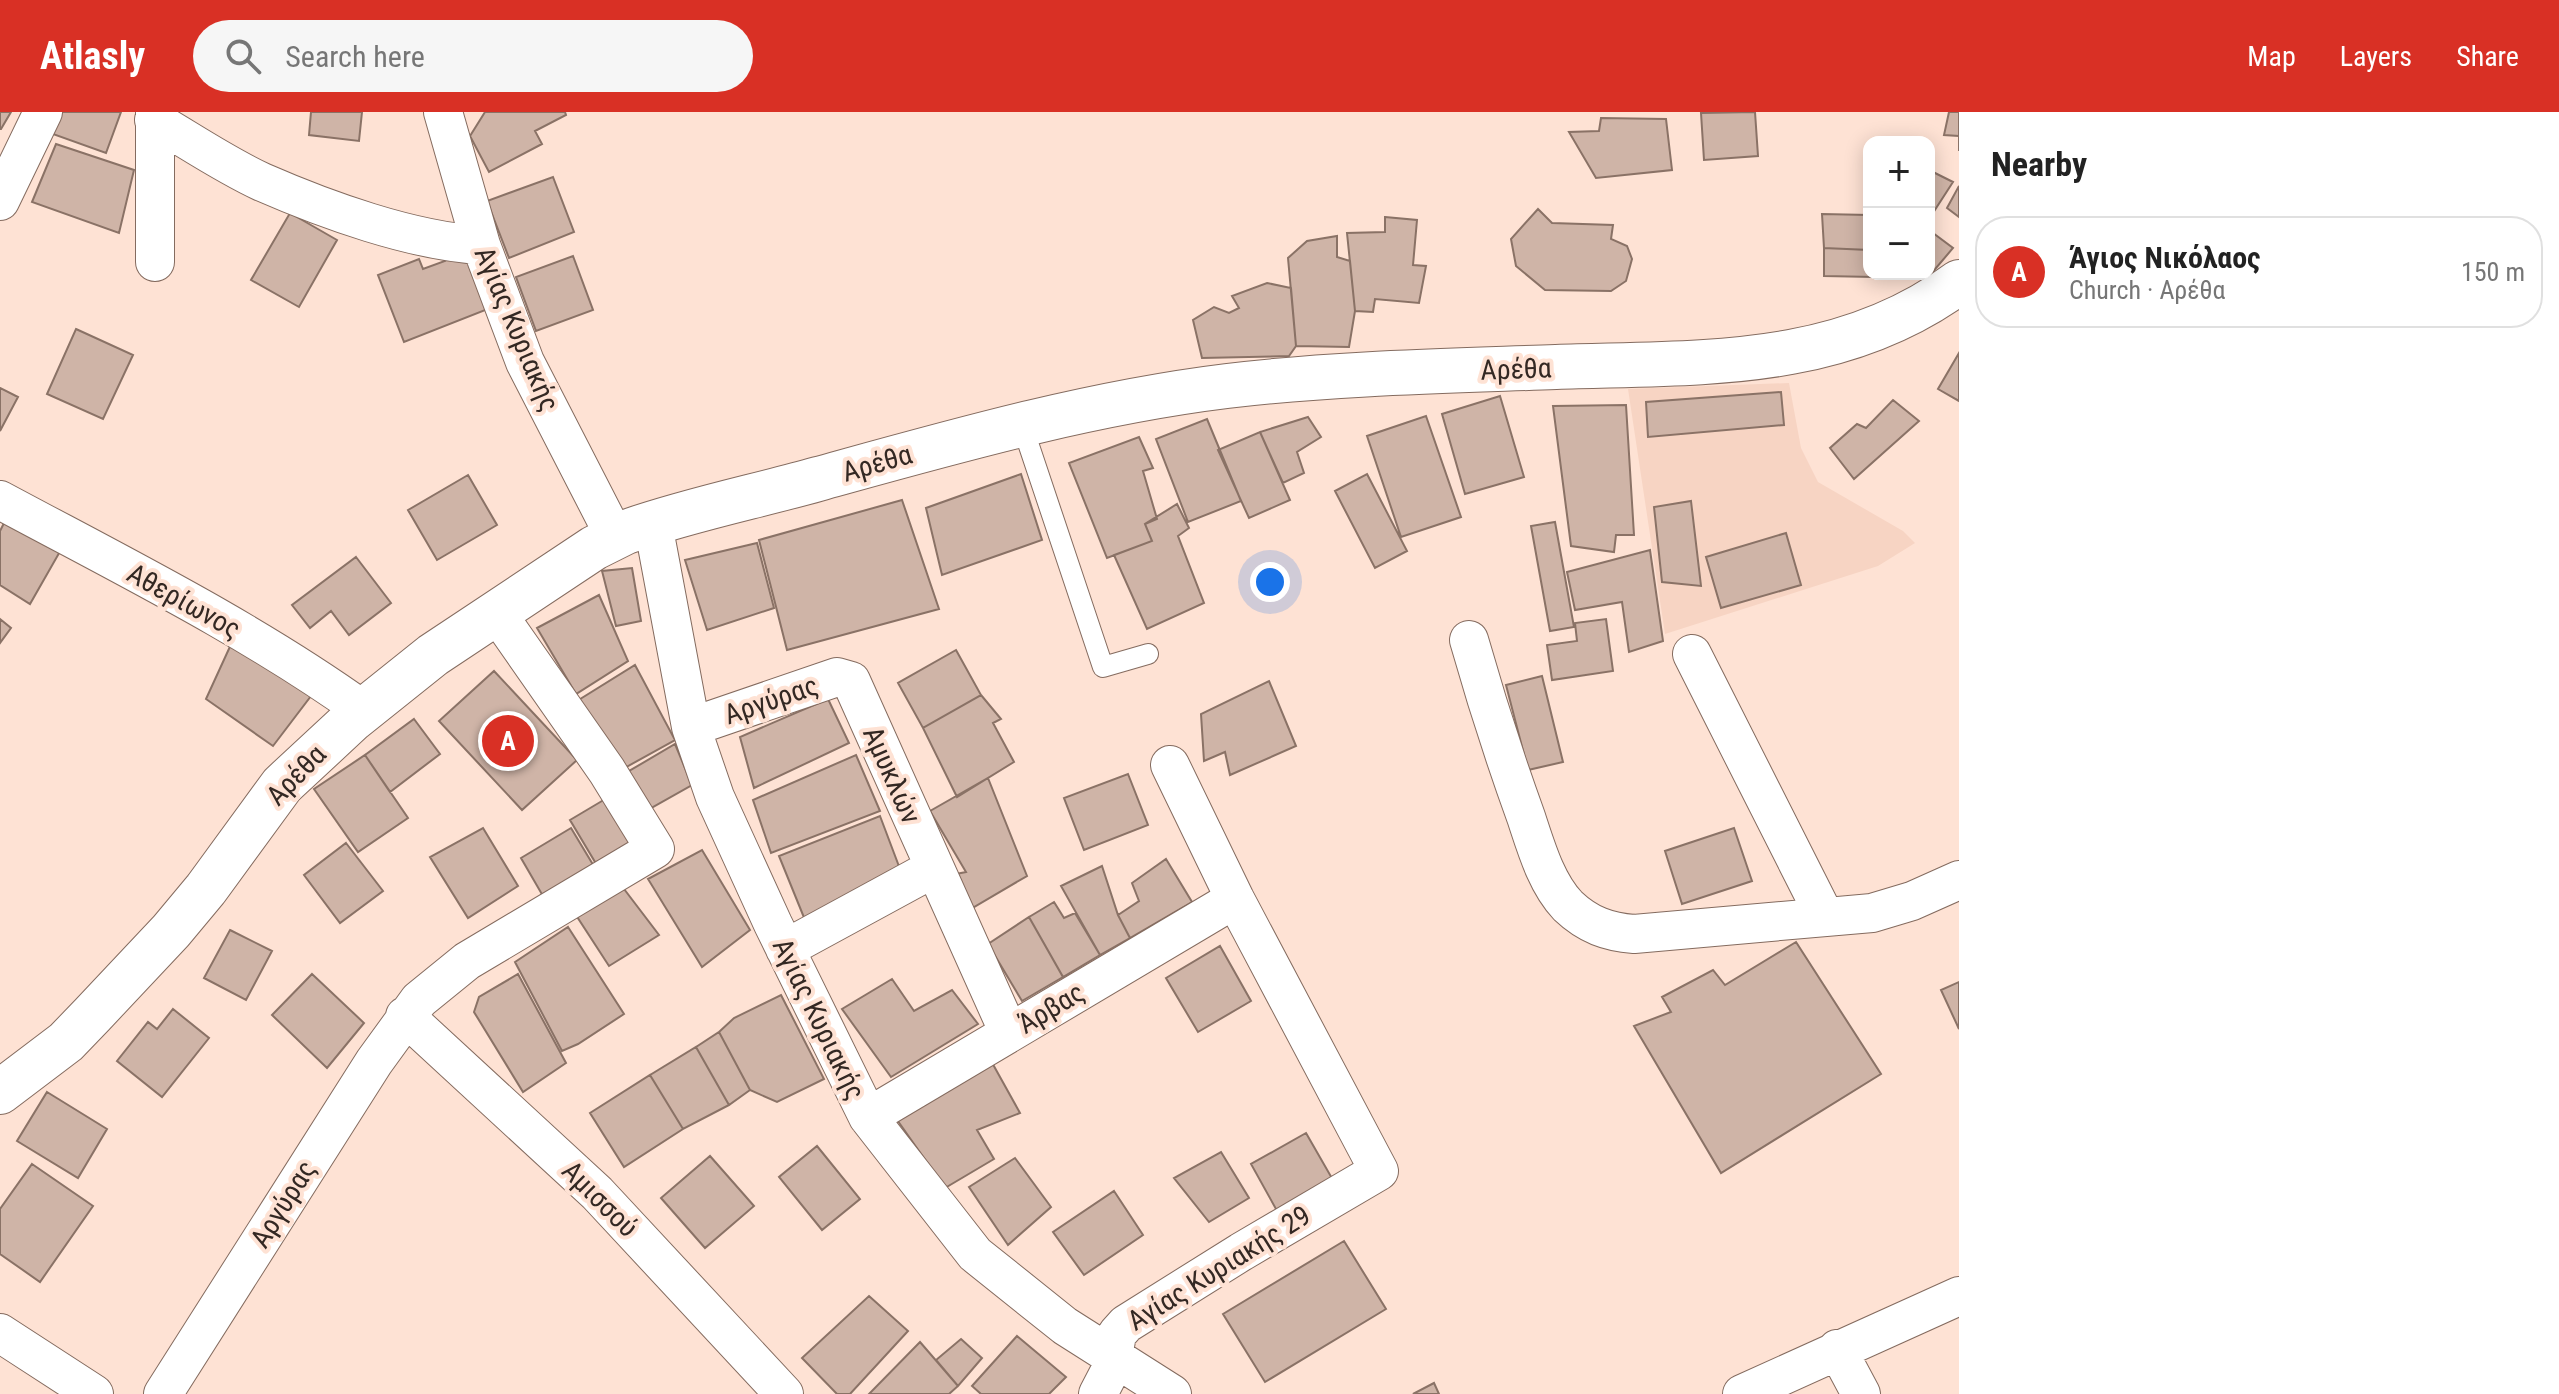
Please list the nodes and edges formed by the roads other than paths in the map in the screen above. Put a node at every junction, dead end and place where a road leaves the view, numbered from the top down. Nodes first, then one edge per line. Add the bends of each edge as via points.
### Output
1 (43, 112) edge
2 (443, 112) edge
3 (154, 116) edge
4 (0, 201) edge
5 (481, 245) junction
6 (155, 262) dead end
7 (1959, 282) edge
8 (1022, 425) junction
9 (0, 500) edge
10 (634, 530) junction
11 (496, 612) junction
12 (1469, 640) dead end
13 (1148, 654) dead end
14 (1692, 654) dead end
15 (851, 681) joint
16 (363, 710) junction
17 (691, 727) junction
18 (1170, 765) dead end
19 (934, 868) junction
20 (1959, 880) edge
21 (1235, 899) junction
22 (1825, 917) junction
23 (785, 949) junction
24 (405, 1016) junction
25 (1009, 1033) junction
26 (0, 1092) edge
27 (868, 1117) junction
28 (1959, 1296) edge
29 (0, 1333) edge
30 (1837, 1349) junction
31 (1113, 1357) junction
32 (94, 1394) edge
33 (163, 1394) edge
34 (784, 1394) edge
35 (1098, 1394) edge
36 (1172, 1394) edge
37 (1742, 1394) edge
38 (1861, 1394) edge

1 - 4 street
2 - 5 street, Αγίας Κυριακής
3 - 5 street via 260,181 352,216 453,243
3 - 6 street
5 - 10 street, Αγίας Κυριακής via 525,362
7 - 8 street, Αρέθα via 1883,326 1782,355 1264,382 1172,394
8 - 10 street, Αρέθα
8 - 13 lane via 1103,667
9 - 16 street, Αθερίωνος via 262,644
10 - 11 street, Αρέθα
10 - 17 street, Αγίας Κυριακής
11 - 16 street, Αρέθα
11 - 24 street, Αργύρας via 655,849 467,961
12 - 22 street via 1538,852 1552,884 1585,921 1610,932 1634,934
14 - 22 street
15 - 17 street, Αργύρας via 837,677
15 - 19 street, Αμυκλών
16 - 26 street, Αρέθα via 282,785 206,889 92,1015 66,1042
17 - 23 street, Αγίας Κυριακής via 715,797
18 - 21 street
19 - 23 street
19 - 25 street, Αμυκλών
20 - 22 street via 1892,908
21 - 25 street, Άρβας
21 - 31 street, Αγίας Κυριακής 29 via 1379,1171 1126,1324 1117,1334
23 - 27 street, Αγίας Κυριακής
24 - 33 street, Αργύρας
24 - 34 street, Αμισσού via 597,1193
25 - 27 street, Άρβας
27 - 31 street, Αγίας Κυριακής via 975,1254
28 - 30 street
29 - 32 street
30 - 37 street
30 - 38 street
31 - 35 street, Αγίας Κυριακής 29
31 - 36 street, Αγίας Κυριακής

